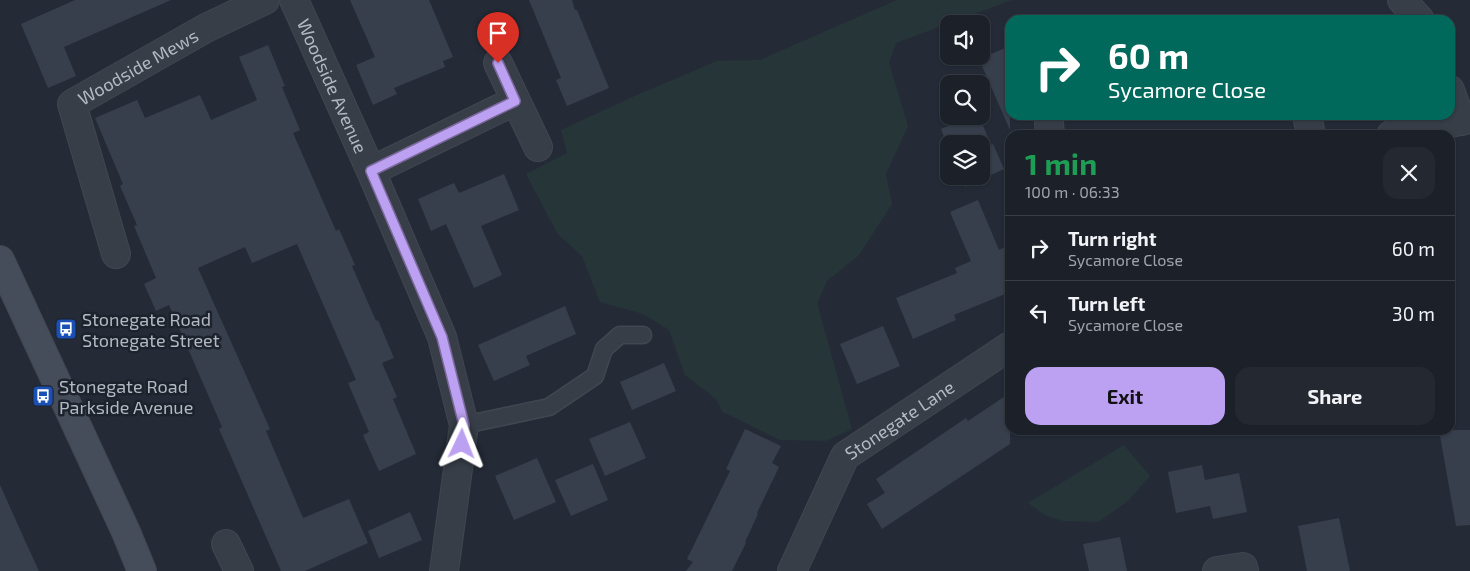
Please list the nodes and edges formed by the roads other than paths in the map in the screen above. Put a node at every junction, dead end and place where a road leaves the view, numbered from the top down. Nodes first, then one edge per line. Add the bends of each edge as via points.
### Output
1 (265, 0) edge
2 (294, 0) edge
3 (1402, 0) edge
4 (1416, 15) edge
5 (498, 63) dead end
6 (1455, 99) edge
7 (515, 101) junction
8 (1466, 120) edge
9 (1415, 130) edge
10 (538, 148) dead end
11 (371, 171) junction
12 (116, 254) dead end
13 (0, 260) edge
14 (643, 335) dead end
15 (1005, 349) edge
16 (464, 425) junction
17 (226, 544) dead end
18 (142, 571) edge
19 (240, 571) edge
20 (444, 571) edge
21 (792, 571) edge
22 (1217, 571) edge
23 (1244, 571) edge

1 - 12 street, Woodside Mews via 206,28 72,104
2 - 11 street, Woodside Avenue
3 - 4 street
5 - 7 street
6 - 8 street
7 - 10 street
7 - 11 street
8 - 9 street
11 - 16 street, Woodside Avenue via 442,337
13 - 18 main road
14 - 16 lane via 620,335 604,349 595,376 549,407
15 - 21 street, Stonegate Lane via 845,456
16 - 20 street, Woodside Avenue
17 - 19 street
22 - 23 street via 1243,567

